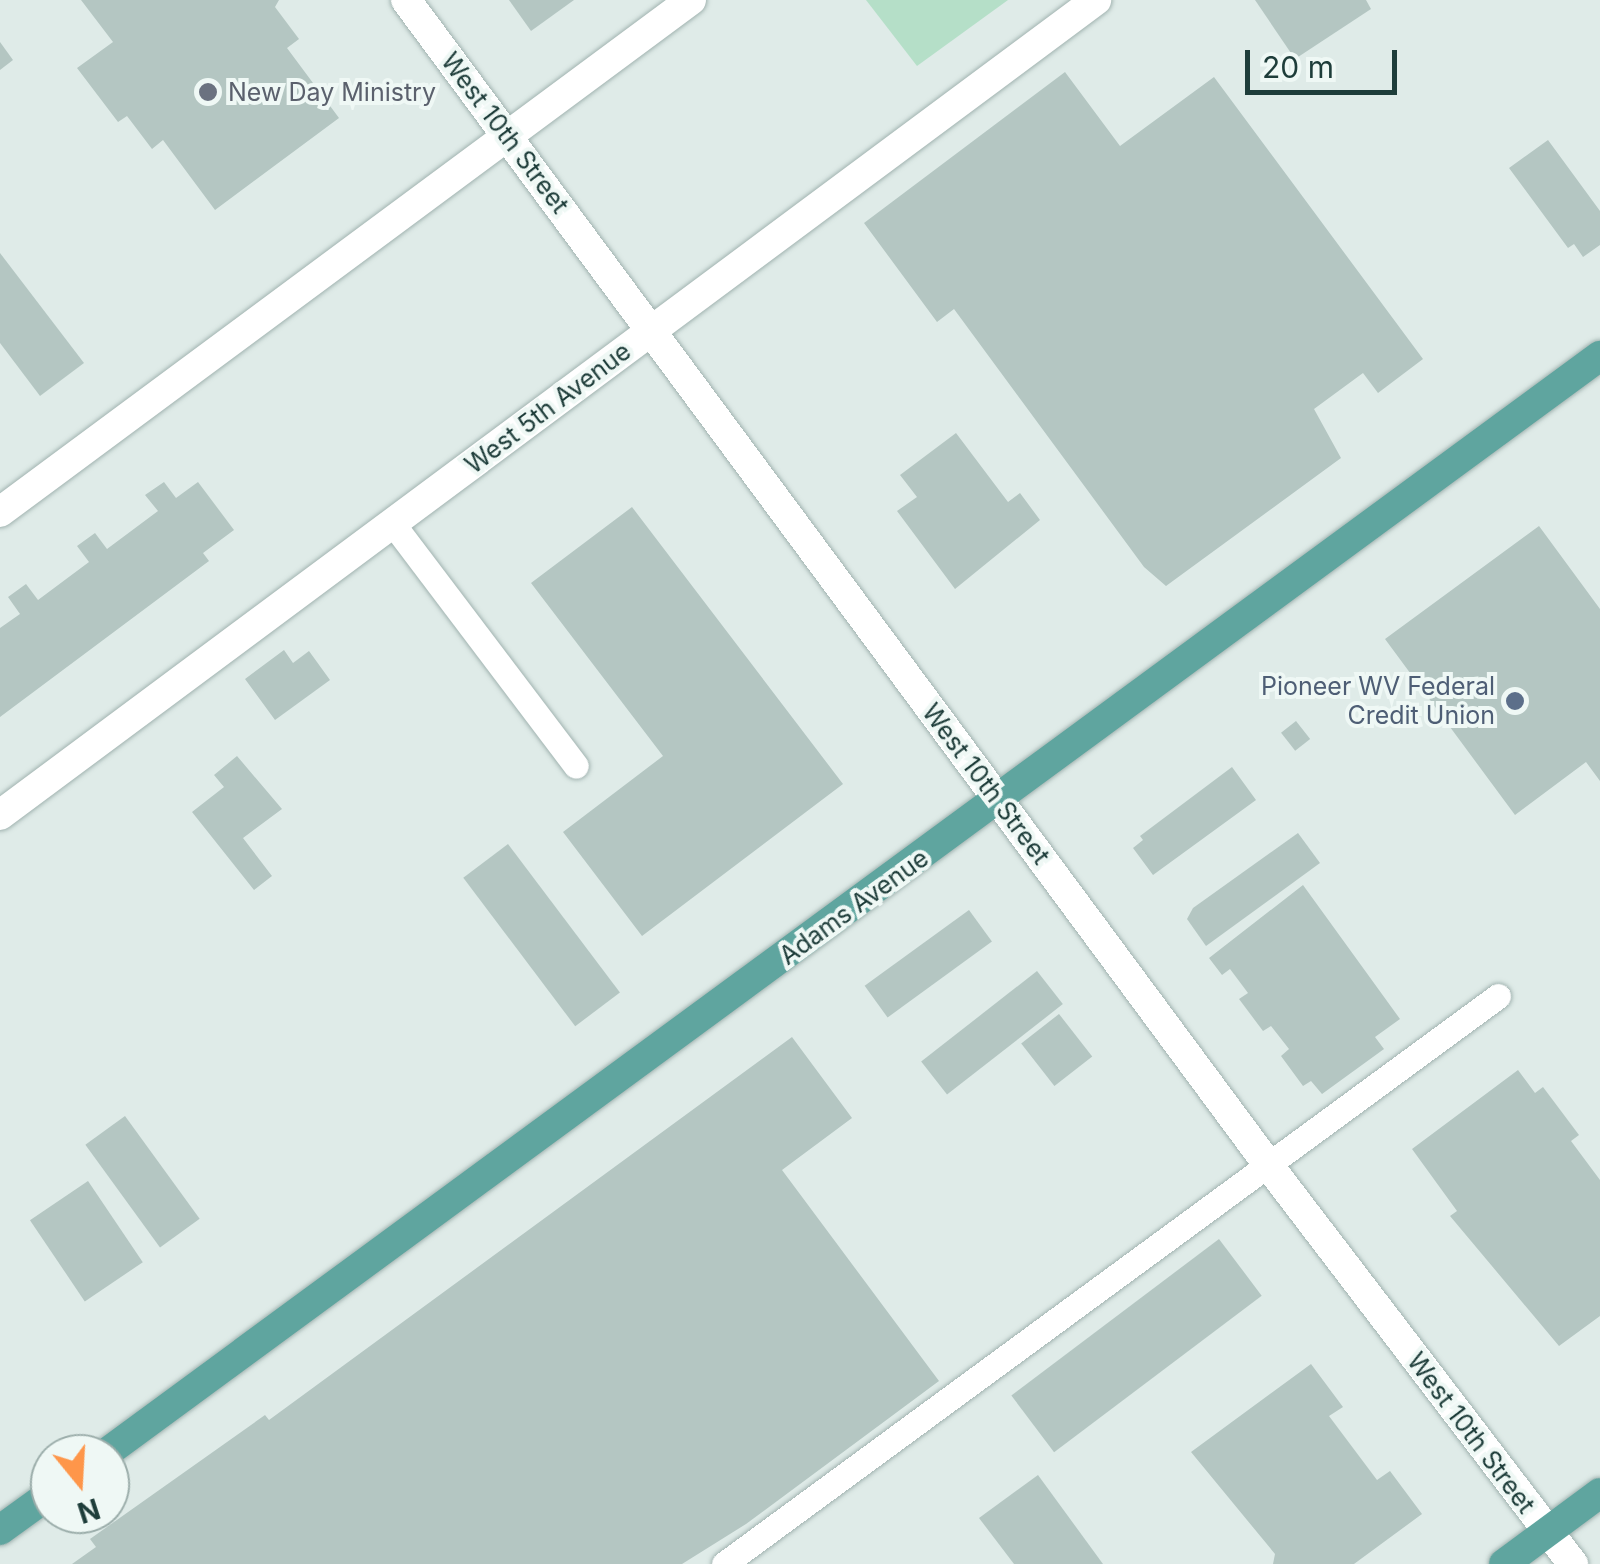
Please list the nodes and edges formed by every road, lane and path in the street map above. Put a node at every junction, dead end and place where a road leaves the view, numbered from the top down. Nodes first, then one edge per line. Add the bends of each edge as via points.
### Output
1 (406, 0) edge
2 (691, 0) edge
3 (1096, 0) edge
4 (505, 133) junction
5 (651, 332) junction
6 (1599, 358) edge
7 (0, 512) edge
8 (393, 524) junction
9 (576, 766) dead end
10 (998, 800) junction
11 (0, 816) edge
12 (1498, 996) dead end
13 (1269, 1166) junction
14 (130, 1436) edge
15 (1600, 1493) edge
16 (30, 1508) edge
17 (0, 1530) edge
18 (1547, 1532) junction
19 (724, 1564) edge
20 (1504, 1564) edge
21 (1572, 1564) edge

1 - 4 street, West 10th Street
2 - 4 street
3 - 5 street, West 5th Avenue
4 - 5 street, West 10th Street
4 - 7 street
5 - 8 street, West 5th Avenue
5 - 10 street, West 10th Street
6 - 10 main road, Adams Avenue
8 - 9 lane
8 - 11 street, West 5th Avenue
10 - 13 street, West 10th Street
10 - 14 main road, Adams Avenue
12 - 13 lane
13 - 18 street, West 10th Street
13 - 19 lane
15 - 18 main road
16 - 17 main road
18 - 20 main road
18 - 21 street, West 10th Street

